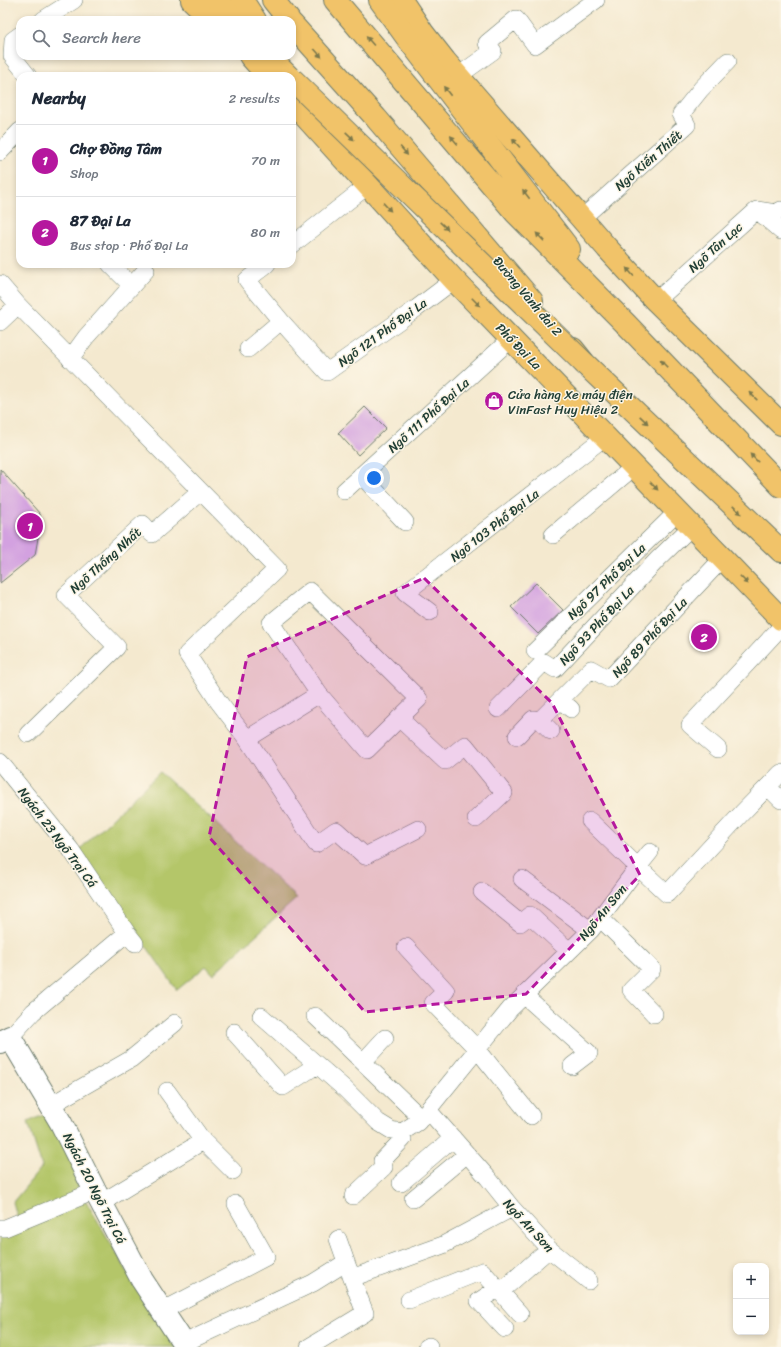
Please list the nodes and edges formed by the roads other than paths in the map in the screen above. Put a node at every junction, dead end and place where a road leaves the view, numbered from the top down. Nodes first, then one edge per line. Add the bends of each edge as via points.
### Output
1 (74, 0) edge
2 (192, 0) edge
3 (217, 0) edge
4 (242, 0) edge
5 (273, 0) edge
6 (335, 0) edge
7 (380, 0) edge
8 (390, 0) edge
9 (401, 0) edge
10 (596, 0) edge
11 (49, 16) edge
12 (208, 16) edge
13 (231, 16) edge
14 (252, 16) edge
15 (286, 16) edge
16 (296, 28) edge
17 (423, 33) junction
18 (16, 38) edge
19 (254, 60) edge
20 (272, 60) edge
21 (280, 60) edge
22 (728, 61) dead end
23 (25, 72) edge
24 (264, 72) edge
25 (286, 72) edge
26 (288, 72) edge
27 (458, 76) junction
28 (296, 82) edge
29 (296, 85) edge
30 (296, 106) edge
31 (16, 135) edge
32 (0, 152) edge
33 (343, 157) junction
34 (367, 186) junction
35 (757, 210) junction
36 (781, 210) edge
37 (582, 218) junction
38 (781, 231) edge
39 (296, 242) edge
40 (114, 268) edge
41 (262, 268) edge
42 (146, 270) dead end
43 (454, 280) junction
44 (0, 284) edge
45 (132, 286) junction
46 (656, 301) junction
47 (18, 305) junction
48 (281, 321) junction
49 (0, 322) edge
50 (627, 325) junction
51 (512, 338) junction
52 (248, 349) dead end
53 (70, 358) junction
54 (585, 364) junction
55 (781, 424) edge
56 (606, 436) junction
57 (635, 466) junction
58 (361, 476) junction
59 (781, 486) edge
60 (344, 491) dead end
61 (200, 492) junction
62 (685, 519) junction
63 (405, 522) dead end
64 (553, 535) dead end
65 (781, 551) edge
66 (723, 558) junction
67 (430, 612) dead end
68 (781, 619) edge
69 (781, 627) edge
70 (535, 651) dead end
71 (319, 694) junction
72 (498, 709) dead end
73 (399, 718) junction
74 (28, 734) dead end
75 (517, 736) dead end
76 (247, 740) junction
77 (718, 749) dead end
78 (0, 762) edge
79 (781, 774) edge
80 (768, 787) junction
81 (781, 800) edge
82 (476, 819) dead end
83 (590, 821) dead end
84 (418, 829) dead end
85 (650, 852) dead end
86 (638, 868) junction
87 (522, 879) dead end
88 (482, 892) dead end
89 (595, 924) junction
90 (406, 947) dead end
91 (569, 951) junction
92 (524, 995) junction
93 (654, 1014) dead end
94 (261, 1016) dead end
95 (315, 1016) dead end
96 (175, 1023) dead end
97 (234, 1032) dead end
98 (385, 1038) dead end
99 (5, 1040) edge
100 (477, 1049) junction
101 (362, 1062) junction
102 (317, 1065) junction
103 (572, 1066) dead end
104 (167, 1091) dead end
105 (51, 1105) junction
106 (425, 1114) junction
107 (531, 1116) dead end
108 (402, 1132) junction
109 (453, 1138) junction
110 (203, 1141) junction
111 (467, 1154) junction
112 (233, 1171) dead end
113 (400, 1183) dead end
114 (353, 1196) dead end
115 (98, 1197) junction
116 (414, 1199) dead end
117 (236, 1204) dead end
118 (512, 1208) junction
119 (0, 1228) edge
120 (338, 1239) dead end
121 (549, 1249) junction
122 (348, 1270) junction
123 (589, 1281) dead end
124 (498, 1291) junction
125 (408, 1300) dead end
126 (162, 1311) junction
127 (520, 1314) dead end
128 (505, 1329) dead end
129 (185, 1345) edge
130 (309, 1347) edge

1 - 11 lane
2 - 12 main road
3 - 13 main road
4 - 14 main road
5 - 15 main road
50 -> 6 main road via 515,212
50 -> 7 main road
8 - 17 main road
9 - 17 main road
10 - 27 lane via 535,45 516,20 487,43 493,51
16 -> 54 main road, Đường Vành đai 2, bridge via 376,118
17 - 27 main road
18 - 23 lane via 13,40 12,56
19 - 24 main road
20 - 25 main road
21 - 26 main road, Phố Đại La
22 - 37 lane, Ngõ Kiến Thiết via 681,114 687,125
37 -> 27 main road
28 -> 54 main road, bridge
29 - 33 main road, Phố Đại La
30 - 33 main road, Phố Đại La
31 - 32 lane
33 - 34 main road, Phố Đại La
34 - 39 lane
34 -> 43 main road, Phố Đại La
35 - 36 lane via 776,213
35 - 38 lane
35 - 46 lane, Ngõ Tân Lạc
46 -> 37 main road
40 - 45 lane
41 - 48 lane via 247,280
42 - 45 lane
43 - 48 lane, Ngõ 121 Phố Đại La via 327,372
43 -> 51 main road, Phố Đại La
44 - 47 lane
45 - 53 lane
55 -> 46 main road
47 - 49 lane
47 - 53 lane
48 - 52 lane
59 -> 50 main road
51 - 56 main road, Phố Đại La
51 - 58 lane, Ngõ 111 Phố Đại La
53 - 61 lane
54 -> 65 main road, Đường Vành đai 2
56 - 57 main road, Phố Đại La
56 - 67 lane, Ngõ 103 Phố Đại La via 405,593
57 -> 62 main road, Phố Đại La
57 - 64 lane
58 - 60 lane, Ngõ 111 Phố Đại La
58 - 63 lane
61 - 74 lane, Ngõ Thống Nhất via 152,534 143,524 66,595 117,647
61 - 76 lane via 277,569 187,654
62 - 66 main road, Phố Đại La
62 - 70 lane, Ngõ 97 Phố Đại La
62 - 72 lane, Ngõ 93 Phố Đại La via 658,559 555,669 544,662
66 -> 68 main road, Phố Đại La
66 - 75 lane, Ngõ 89 Phố Đại La via 609,679 591,669 566,704 545,725 533,719
69 - 77 lane via 690,725
71 - 73 lane via 367,750
71 - 73 lane via 271,623 310,591 419,699
71 - 76 lane
73 - 82 lane via 445,761 465,745 504,793
76 - 84 lane via 316,844 336,830 365,856
78 - 99 lane, Ngách 23 Ngõ Trại Cá via 71,850 131,938 33,1012
79 - 80 lane
80 - 81 lane
80 - 86 lane via 667,894
83 - 86 lane
85 - 86 lane, Ngõ An Sơn
86 - 89 lane, Ngõ An Sơn
87 - 89 lane
88 - 91 lane via 520,923 530,915
89 - 91 lane, Ngõ An Sơn
89 - 93 lane via 652,969 630,990
90 - 100 lane via 446,990 433,1003
91 - 92 lane, Ngõ An Sơn
92 - 100 lane, Ngõ An Sơn
92 - 103 lane via 589,1052
94 - 102 lane
95 - 101 lane
96 - 105 lane via 131,1059
97 - 102 lane via 283,1087
98 - 101 lane
99 - 105 street, Ngách 20 Ngõ Trại Cá
100 - 106 lane, Ngõ An Sơn
100 - 107 lane
101 - 106 lane
102 - 108 lane via 378,1122 390,1130
104 - 110 lane
105 - 115 street, Ngách 20 Ngõ Trại Cá
106 - 108 lane, Ngõ An Sơn
106 - 109 lane, Ngõ An Sơn
108 - 114 lane via 403,1139 382,1161 384,1167
109 - 111 lane, Ngõ An Sơn
109 - 113 lane
110 - 112 lane
110 - 115 lane
111 - 116 lane
111 - 118 lane, Ngõ An Sơn
115 - 119 lane
115 - 126 street, Ngách 20 Ngõ Trại Cá via 142,1280
117 - 126 lane via 266,1257
118 - 121 lane, Ngõ An Sơn
118 - 122 lane via 443,1246 360,1274
120 - 122 lane
121 - 123 lane, Ngõ An Sơn
121 - 124 lane
122 - 129 lane via 313,1283
122 - 130 lane via 365,1313
124 - 125 lane via 482,1271
124 - 127 lane
124 - 128 lane via 479,1301
126 - 129 street, Ngách 20 Ngõ Trại Cá

